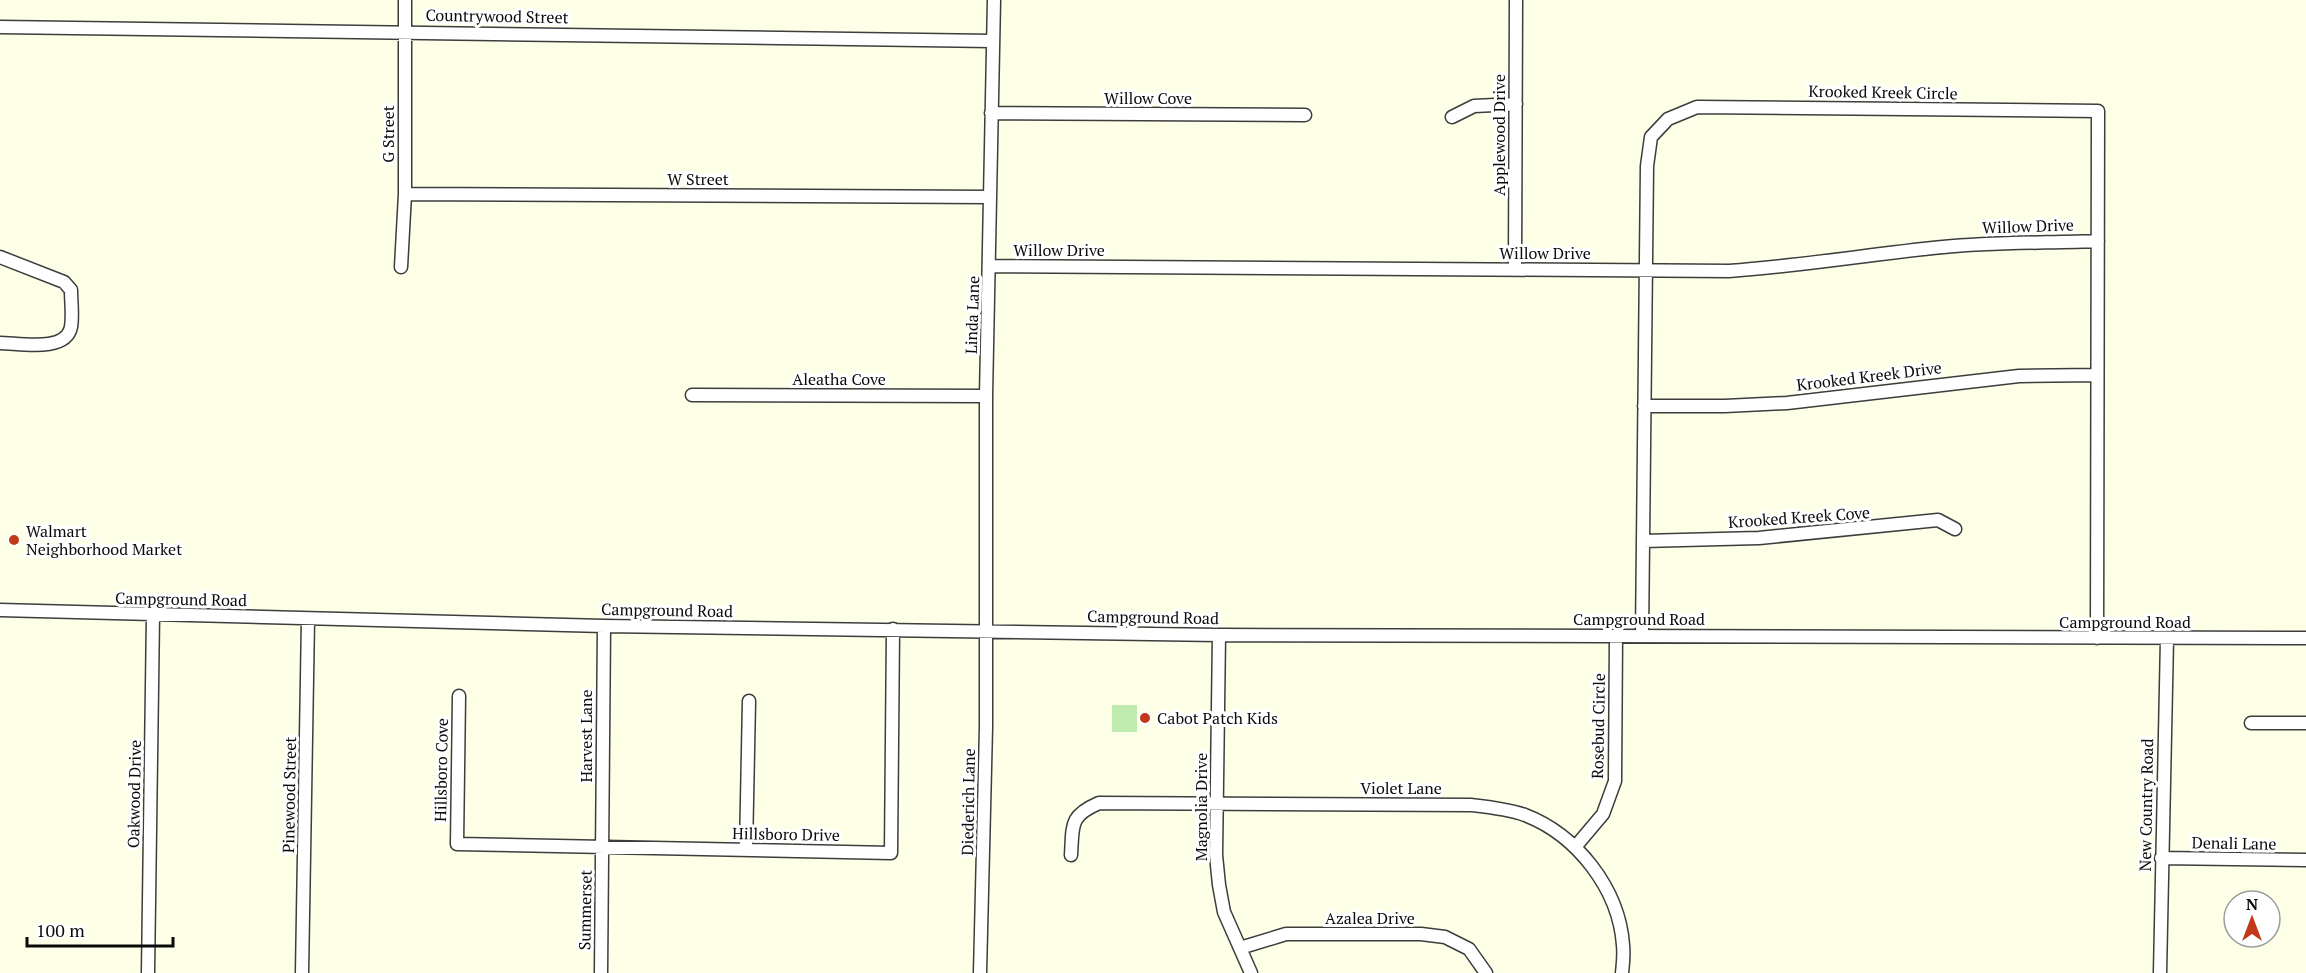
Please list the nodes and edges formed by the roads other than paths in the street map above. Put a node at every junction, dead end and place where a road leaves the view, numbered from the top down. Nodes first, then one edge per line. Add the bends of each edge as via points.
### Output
1 (405, 0) edge
2 (994, 0) edge
3 (1516, 0) edge
4 (0, 27) edge
5 (405, 31) junction
6 (992, 41) junction
7 (1516, 104) junction
8 (992, 113) junction
9 (1305, 115) dead end
10 (1452, 117) dead end
11 (405, 194) junction
12 (990, 197) junction
13 (2098, 241) junction
14 (0, 257) edge
15 (990, 266) junction
16 (401, 267) dead end
17 (1515, 269) junction
18 (1646, 270) junction
19 (0, 343) edge
20 (2097, 375) junction
21 (692, 394) dead end
22 (986, 396) junction
23 (1644, 406) junction
24 (1955, 529) dead end
25 (1643, 541) junction
26 (0, 610) edge
27 (153, 615) junction
28 (308, 618) junction
29 (604, 626) junction
30 (893, 629) junction
31 (985, 631) junction
32 (1220, 635) junction
33 (1616, 636) junction
34 (1642, 636) junction
35 (2097, 638) junction
36 (2306, 638) edge
37 (2167, 639) junction
38 (459, 696) dead end
39 (750, 701) dead end
40 (2251, 723) dead end
41 (2306, 723) edge
42 (1217, 804) junction
43 (457, 844) joint
44 (1576, 846) junction
45 (602, 847) junction
46 (746, 850) junction
47 (1071, 855) dead end
48 (2161, 858) junction
49 (2306, 860) edge
50 (1240, 948) junction
51 (148, 973) edge
52 (302, 973) edge
53 (601, 973) edge
54 (980, 973) edge
55 (1251, 973) edge
56 (1486, 973) edge
57 (1622, 973) edge
58 (2160, 973) edge

1 - 5 street, G Street
2 - 6 street, Linda Lane
3 - 7 street, Applewood Drive
4 - 5 street, Countrywood Street
5 - 6 street, Countrywood Street
5 - 11 street, G Street
6 - 8 street, Linda Lane
7 - 10 street via 1474,106
7 - 17 street, Applewood Drive
8 - 9 street, Willow Cove
8 - 12 street, Linda Lane
11 - 12 street, W Street
11 - 16 street, G Street
12 - 15 street, Linda Lane
13 - 18 street, Willow Drive via 1943,247 1729,271
13 - 18 street, Krooked Kreek Circle via 2098,111 1697,107 1668,119 1652,137 1647,166
13 - 20 street, Krooked Kreek Circle
14 - 19 street via 64,282 71,290 71,328 67,338 56,344
15 - 17 street, Willow Drive
15 - 22 street, Linda Lane
17 - 18 street, Willow Drive
18 - 23 street, Krooked Kreek Circle
20 - 23 street, Krooked Kreek Drive via 2019,376 1768,404
20 - 35 street, Krooked Kreek Circle
21 - 22 street, Aleatha Cove
22 - 31 street, Linda Lane
23 - 25 street, Krooked Kreek Circle
24 - 25 street, Krooked Kreek Cove via 1938,520 1759,538
25 - 34 street, Krooked Kreek Circle
26 - 27 street, Campground Road
27 - 28 street, Campground Road
27 - 51 street, Oakwood Drive
28 - 29 street, Campground Road
28 - 52 street, Pinewood Street
29 - 30 street, Campground Road
29 - 45 street, Harvest Lane
30 - 31 street, Campground Road
30 - 46 street, Hillsboro Drive via 891,853
31 - 32 street, Campground Road
31 - 54 street, Diederich Lane
32 - 33 street, Campground Road
32 - 42 street, Magnolia Drive
33 - 34 street, Campground Road
33 - 44 street, Rosebud Circle via 1615,781 1603,814
34 - 35 street, Campground Road
35 - 37 street, Campground Road
36 - 37 street, Campground Road
37 - 48 street, New Country Road
38 - 43 street, Hillsboro Cove
39 - 46 street
40 - 41 street
42 - 44 street, Violet Lane via 1480,806 1525,815
42 - 47 street, Violet Lane via 1099,803 1082,810 1073,824
42 - 50 street, Magnolia Drive via 1219,885 1224,912
43 - 45 street, Hillsboro Drive
44 - 57 street via 1601,880 1615,909 1623,944
45 - 46 street, Hillsboro Drive
45 - 53 street, Summerset
48 - 49 street, Denali Lane
48 - 58 street, New Country Road
50 - 55 street, Magnolia Drive
50 - 56 street, Azalea Drive via 1286,934 1429,935 1445,937 1469,949

